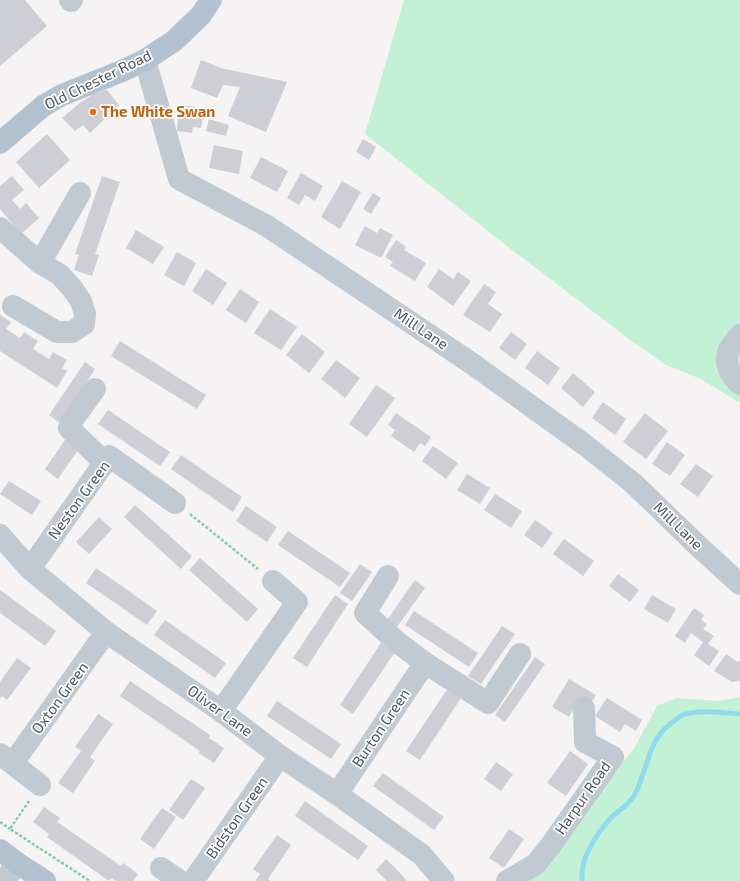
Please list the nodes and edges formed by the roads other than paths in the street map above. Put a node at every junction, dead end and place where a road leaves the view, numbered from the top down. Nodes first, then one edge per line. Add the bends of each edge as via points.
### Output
1 (211, 0) edge
2 (145, 60) junction
3 (0, 143) edge
4 (80, 193) dead end
5 (0, 228) edge
6 (40, 263) junction
7 (13, 306) dead end
8 (740, 335) edge
9 (740, 384) edge
10 (95, 390) dead end
11 (105, 463) junction
12 (175, 503) road end
13 (0, 535) edge
14 (30, 569) junction
15 (388, 576) dead end
16 (273, 581) road end
17 (740, 584) edge
18 (106, 632) junction
19 (520, 654) dead end
20 (425, 663) junction
21 (584, 708) dead end
22 (221, 711) junction
23 (280, 756) junction
24 (6, 758) edge
25 (40, 785) road end
26 (337, 794) junction
27 (9, 857) edge
28 (161, 868) dead end
29 (4, 881) edge
30 (45, 881) edge
31 (180, 881) edge
32 (194, 881) edge
33 (444, 881) edge
34 (508, 881) edge

1 - 2 main road, Old Chester Road via 201,15 174,41
2 - 3 main road, Old Chester Road via 122,72 62,95 43,106
2 - 17 street, Mill Lane via 179,179 267,226 474,365 585,445 633,483
4 - 6 street
5 - 6 street
6 - 7 street via 59,274 72,288 81,301 85,314 84,324 72,332 57,332
8 - 9 street via 730,349 726,361 728,370
10 - 11 street via 69,428
11 - 12 street, Neston Green via 109,456
11 - 14 street, Neston Green
13 - 14 street, Oliver Lane
14 - 18 street, Oliver Lane
15 - 20 street via 365,613
16 - 22 street via 297,602
18 - 22 street, Oliver Lane
18 - 24 street, Oxton Green
19 - 20 street via 488,703
20 - 26 street, Burton Green
21 - 34 street, Harpur Road via 585,742 613,757 536,864
22 - 23 street, Oliver Lane
23 - 26 street, Oliver Lane
23 - 32 street, Bidston Green
24 - 25 street, Oxton Green
26 - 33 street, Oliver Lane via 422,855
27 - 29 street
27 - 30 main road
28 - 31 street

